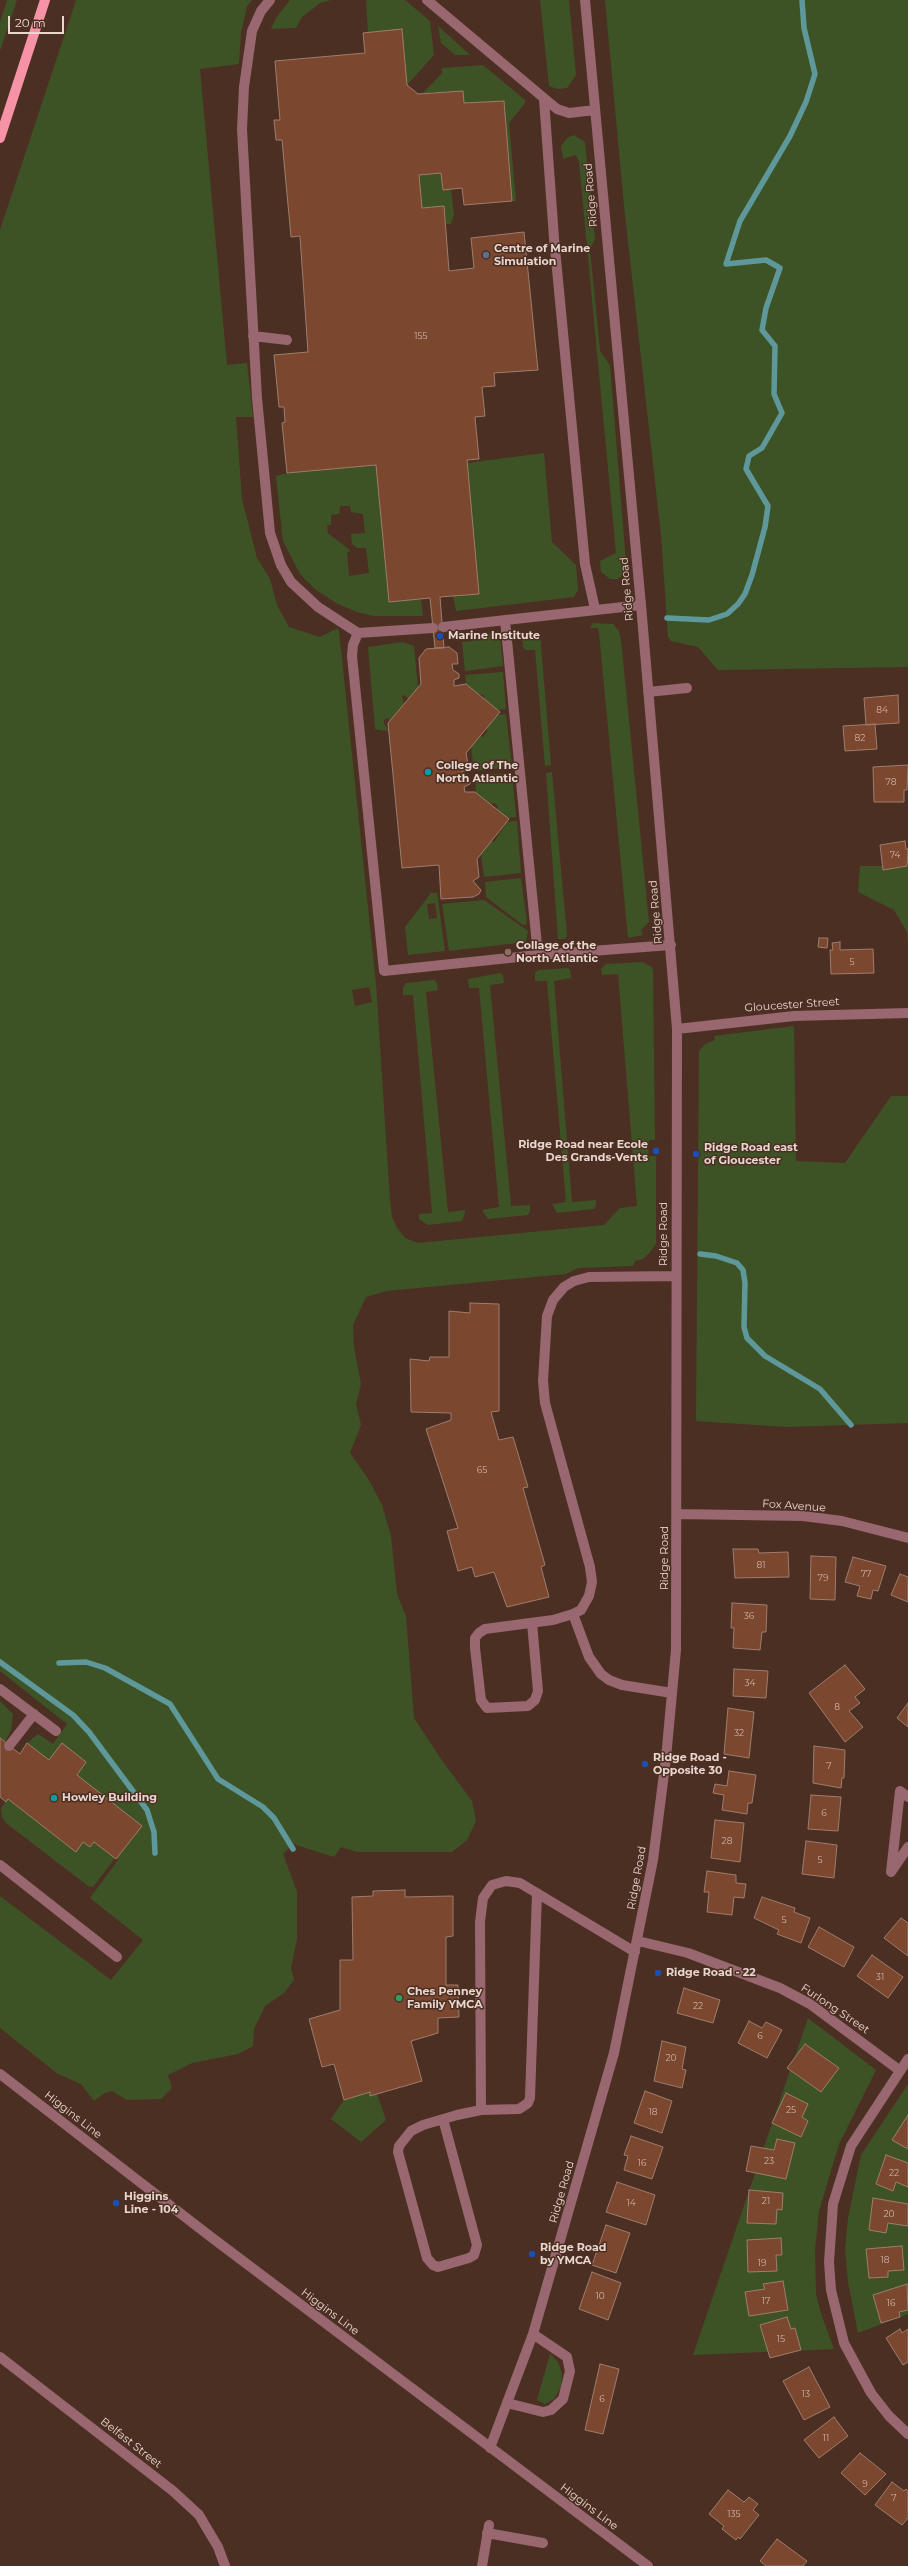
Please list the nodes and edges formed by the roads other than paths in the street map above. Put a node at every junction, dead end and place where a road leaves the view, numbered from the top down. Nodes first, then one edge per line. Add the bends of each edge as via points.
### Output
1 (45, 0) edge
2 (270, 0) edge
3 (426, 0) edge
4 (585, 0) edge
5 (544, 99) junction
6 (595, 110) junction
7 (0, 138) edge
8 (253, 336) junction
9 (287, 340) dead end
10 (641, 605) junction
11 (595, 609) junction
12 (505, 620) junction
13 (358, 633) junction
14 (688, 688) dead end
15 (648, 692) junction
16 (671, 946) junction
17 (538, 955) junction
18 (908, 1013) edge
19 (677, 1028) junction
20 (676, 1276) junction
21 (677, 1514) junction
22 (908, 1538) edge
23 (573, 1614) junction
24 (532, 1623) junction
25 (0, 1689) edge
26 (672, 1693) junction
27 (34, 1714) junction
28 (56, 1730) dead end
29 (9, 1746) dead end
30 (908, 1797) edge
31 (908, 1846) edge
32 (0, 1865) edge
33 (537, 1893) junction
34 (638, 1941) junction
35 (635, 1952) junction
36 (117, 1957) dead end
37 (908, 2059) edge
38 (899, 2070) junction
39 (0, 2074) edge
40 (481, 2110) junction
41 (443, 2119) junction
42 (533, 2334) junction
43 (0, 2357) edge
44 (507, 2404) junction
45 (908, 2434) edge
46 (490, 2448) junction
47 (542, 2543) dead end
48 (225, 2566) edge
49 (482, 2566) edge
50 (648, 2566) edge

1 - 7 main road
2 - 8 street via 261,11 252,31 242,108
3 - 5 street
4 - 6 street, Ridge Road
5 - 6 street via 557,110 569,113
5 - 11 street via 554,238 585,564
6 - 10 street, Ridge Road
8 - 9 street
8 - 13 street via 270,533 275,551 291,582 304,595
10 - 11 street
10 - 15 street, Ridge Road
11 - 12 street
12 - 13 street via 438,628
12 - 17 street
13 - 17 street via 352,656 384,971
14 - 15 street
15 - 16 street, Ridge Road
16 - 17 street
16 - 19 street, Ridge Road
18 - 19 street, Gloucester Street via 794,1016
19 - 20 street, Ridge Road
20 - 21 street, Ridge Road
20 - 23 street via 589,1277 574,1281 564,1287 553,1300 547,1316 544,1358 545,1402 592,1582 589,1596 581,1610
21 - 22 street, Fox Avenue via 803,1516 842,1521
21 - 26 street, Ridge Road via 676,1650
23 - 24 street
23 - 26 street via 589,1657 601,1674 622,1685
24 - 24 street via 485,1629 475,1638 481,1700 487,1708 528,1706 535,1700 538,1691
25 - 27 street
26 - 34 street, Ridge Road via 653,1860
27 - 28 street
27 - 29 street
30 - 31 street via 900,1791 891,1872
32 - 36 street
33 - 35 street
33 - 40 street via 530,2098 528,2103 519,2109
33 - 40 street via 520,1883 506,1880 492,1885 482,1898
34 - 35 street, Ridge Road
34 - 38 street, Furlong Street via 688,1953 780,1988 810,2004
35 - 42 street, Ridge Road via 614,2053
37 - 38 street
38 - 45 street via 848,2153 833,2204 829,2262 831,2290 844,2343 870,2393
39 - 46 street, Higgins Line
40 - 41 street
41 - 41 street via 411,2131 402,2140 398,2152 427,2258 438,2267 469,2258 474,2255 477,2245
42 - 44 street, Ridge Road
42 - 44 street via 567,2357 570,2371 563,2399 551,2410 543,2412
43 - 48 street, Belfast Street via 174,2491 199,2515 218,2547
44 - 46 street, Ridge Road
46 - 50 street, Higgins Line
47 - 49 street via 488,2529

